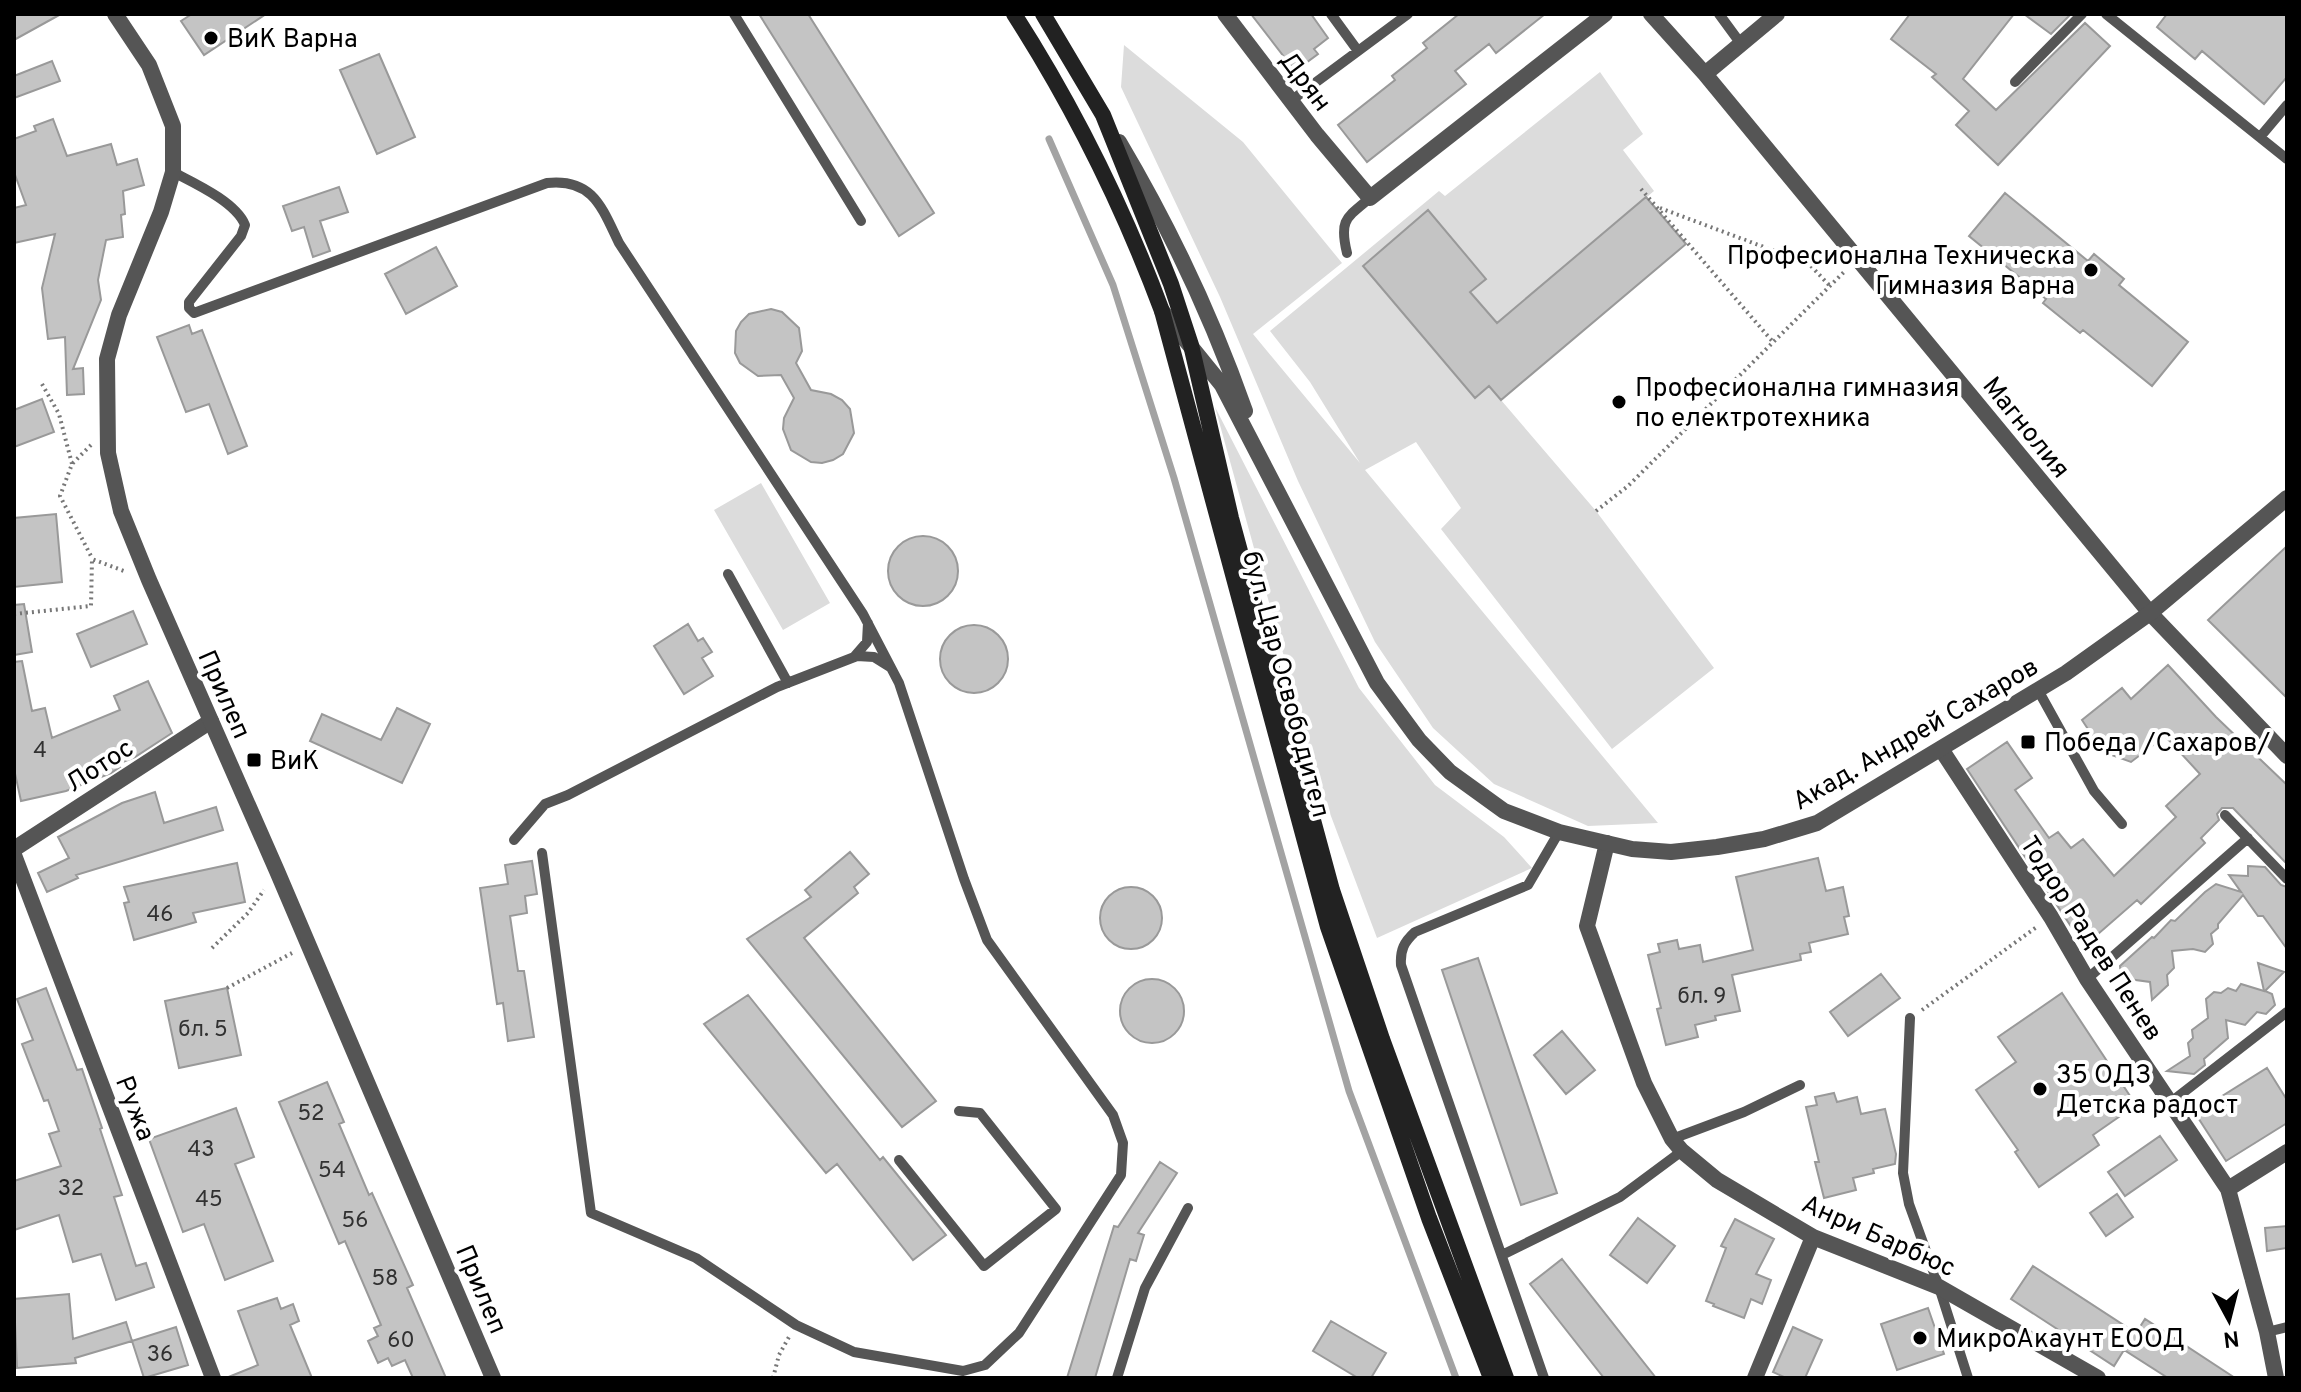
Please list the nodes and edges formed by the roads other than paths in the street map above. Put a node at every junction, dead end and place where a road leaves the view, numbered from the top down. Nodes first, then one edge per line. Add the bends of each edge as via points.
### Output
1 (115, 14) edge
2 (734, 14) edge
3 (1014, 14) edge
4 (1043, 14) edge
5 (1225, 14) edge
6 (1331, 14) edge
7 (1408, 14) edge
8 (1605, 14) edge
9 (1651, 14) edge
10 (1719, 14) edge
11 (1777, 14) edge
12 (2082, 14) edge
13 (2106, 14) edge
14 (1741, 44) junction
15 (1358, 51) junction
16 (1705, 74) junction
17 (2015, 82) dead end
18 (1292, 100) junction
19 (2287, 105) edge
20 (1103, 115) junction
21 (2260, 137) junction
22 (2287, 159) edge
23 (173, 172) junction
24 (1370, 198) junction
25 (861, 221) dead end
26 (1347, 253) dead end
27 (1162, 311) junction
28 (1191, 345) junction
29 (1265, 469) junction
30 (2287, 498) edge
31 (728, 574) dead end
32 (2150, 613) junction
33 (863, 614) junction
34 (850, 660) junction
35 (788, 683) junction
36 (899, 683) junction
37 (2038, 690) junction
38 (211, 721) junction
39 (1941, 749) junction
40 (2287, 756) edge
41 (2225, 815) dead end
42 (2122, 824) dead end
43 (1559, 832) junction
44 (2248, 838) junction
45 (514, 840) dead end
46 (1607, 843) junction
47 (14, 849) edge
48 (542, 853) dead end
49 (14, 855) edge
50 (2287, 879) edge
51 (2087, 979) junction
52 (2287, 1012) edge
53 (1910, 1018) road end
54 (1800, 1085) dead end
55 (2171, 1102) junction
56 (959, 1111) dead end
57 (1677, 1145) junction
58 (2287, 1152) edge
59 (899, 1160) dead end
60 (2228, 1189) junction
61 (1188, 1208) dead end
62 (1813, 1237) junction
63 (1502, 1255) junction
64 (1939, 1287) junction
65 (2287, 1327) edge
66 (2267, 1332) junction
67 (213, 1378) edge
68 (493, 1378) edge
69 (1117, 1378) edge
70 (1491, 1378) edge
71 (1506, 1378) edge
72 (1544, 1378) edge
73 (1755, 1378) edge
74 (1968, 1378) edge
75 (2098, 1378) edge
76 (2276, 1378) edge

1 - 23 street, Прилеп via 149,65 173,126
2 - 25 lane
3 - 27 main road, бул. Цар Освободител via 1115,196
4 - 20 main road, бул. Цар Освободител
5 - 18 street, Дрян
6 - 15 lane
7 - 15 lane
8 - 24 street
9 - 16 street, Магнолия
10 - 14 lane
11 - 14 street
12 - 17 lane
13 - 21 lane
14 - 16 street
15 - 18 lane
16 - 32 street, Магнолия
18 - 24 street, Дрян
19 - 21 lane
20 - 28 main road, бул. Цар Освободител
20 - 29 street via 1164,222 1225,355
21 - 22 lane
23 - 33 lane via 214,194 245,225 189,302 189,310 196,313 547,183 584,188 601,206 619,243
23 - 38 street, Прилеп via 107,359 108,453 121,511
24 - 26 lane via 1345,219
27 - 28 street
27 - 70 main road, бул. Цар Освободител via 1328,927
28 - 29 street via 1222,385
28 - 71 main road, бул. Цар Освободител via 1231,518 1332,890
29 - 43 street, Акад. Андрей Сахаров via 1377,683 1419,740 1450,772 1504,811
30 - 32 street, Акад. Андрей Сахаров
31 - 35 lane
32 - 37 street, Акад. Андрей Сахаров
32 - 40 street, Магнолия
33 - 34 lane via 867,642
33 - 36 lane
34 - 35 lane
34 - 36 lane via 866,655 882,660
35 - 45 lane via 545,804
36 - 48 lane via 987,940 1113,1115 1123,1143 1121,1175 1019,1333 985,1365 951,1370 854,1352 796,1325 696,1258 591,1213
37 - 39 street, Акад. Андрей Сахаров
37 - 42 lane via 2094,791
38 - 47 street, Лотос
38 - 68 street, Прилеп
39 - 46 street, Акад. Андрей Сахаров via 1817,823 1764,839 1671,852
39 - 51 street, Тодор Радев Пенев
41 - 44 lane
43 - 46 street, Акад. Андрей Сахаров
43 - 63 lane via 1528,885 1415,932 1401,956
44 - 50 lane
44 - 51 lane
46 - 57 street, Анри Барбюс via 1587,926 1644,1083
49 - 67 street, Ружа
51 - 55 street, Тодор Радев Пенев
52 - 55 lane
53 - 64 lane via 1903,1173
54 - 57 lane
55 - 60 street, Тодор Радев Пенев
56 - 59 lane via 980,1113 1056,1209 984,1266
57 - 62 street, Анри Барбюс via 1717,1180
57 - 63 lane via 1620,1197
58 - 60 street
60 - 66 street, Тодор Радев Пенев
61 - 69 lane via 1145,1288
62 - 64 street, Анри Барбюс
62 - 73 street
63 - 72 lane
64 - 74 lane
64 - 75 street, Анри Барбюс
65 - 66 lane
66 - 76 street, Тодор Радев Пенев

